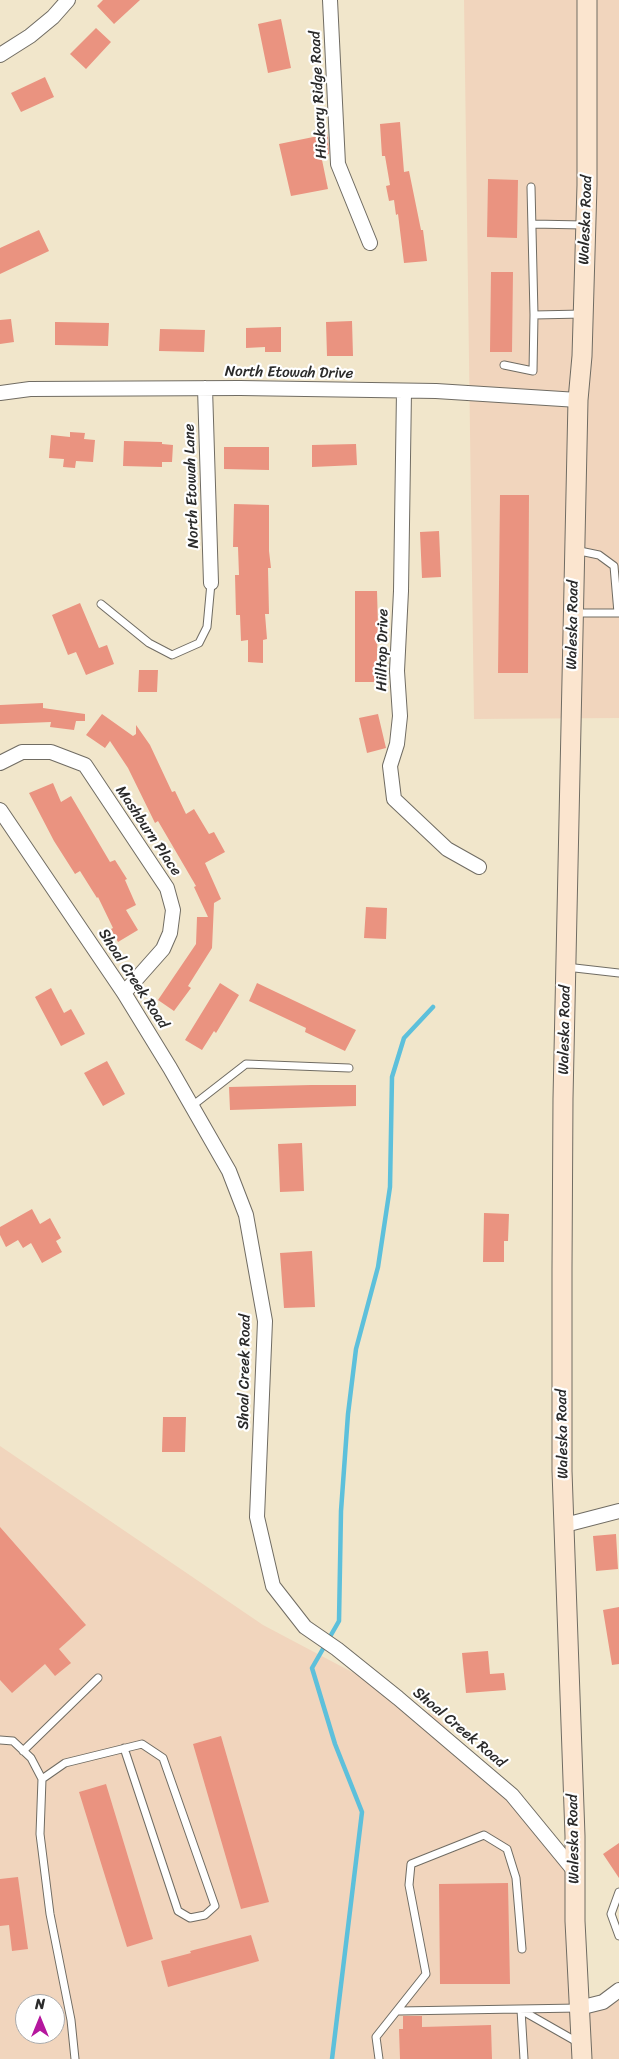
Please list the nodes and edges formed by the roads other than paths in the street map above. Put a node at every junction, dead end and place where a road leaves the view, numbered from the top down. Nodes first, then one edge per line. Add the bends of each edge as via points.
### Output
1 (68, 0) edge
2 (330, 0) edge
3 (587, 0) edge
4 (0, 55) edge
5 (531, 187) dead end
6 (532, 224) junction
7 (586, 225) junction
8 (370, 243) dead end
9 (583, 314) junction
10 (534, 315) junction
11 (504, 365) dead end
12 (205, 388) junction
13 (404, 390) junction
14 (0, 393) edge
15 (578, 400) junction
16 (575, 550) junction
17 (211, 583) joint
18 (101, 604) dead end
19 (573, 613) junction
20 (0, 763) edge
21 (0, 810) edge
22 (479, 867) dead end
23 (566, 967) junction
24 (619, 973) edge
25 (124, 993) junction
26 (349, 1068) dead end
27 (192, 1106) junction
28 (619, 1511) edge
29 (565, 1525) junction
30 (98, 1678) dead end
31 (0, 1740) edge
32 (124, 1748) junction
33 (23, 1751) junction
34 (42, 1779) junction
35 (576, 1873) junction
36 (619, 1892) edge
37 (619, 1936) edge
38 (522, 1949) dead end
39 (619, 1990) edge
40 (579, 2008) junction
41 (521, 2010) junction
42 (398, 2011) junction
43 (581, 2051) edge
44 (75, 2059) edge
45 (379, 2059) edge
46 (524, 2059) edge

1 - 4 street via 30,36
2 - 8 street, Hickory Ridge Road via 338,164
3 - 7 main road, Waleska Road
5 - 6 lane
6 - 7 lane
6 - 10 lane
7 - 9 main road, Waleska Road
9 - 10 lane
9 - 15 main road, Waleska Road
10 - 11 lane via 533,371
12 - 13 street, North Etowah Drive
12 - 14 street, North Etowah Drive
12 - 17 street, North Etowah Lane
13 - 15 street, North Etowah Drive
13 - 22 street, Hilltop Drive via 397,671 400,716 397,744 390,766 394,799 447,849
15 - 16 main road, Waleska Road
16 - 19 main road, Waleska Road
16 - 19 lane via 600,555 614,566 618,613
17 - 18 lane via 207,627 199,643 172,655 149,643
19 - 23 main road, Waleska Road
20 - 25 street, Mashburn Place via 22,752 51,752 85,765 167,888 173,910 170,933 163,949
21 - 25 street, Shoal Creek Road
23 - 24 lane
23 - 29 main road, Waleska Road via 562,1259
25 - 27 street, Shoal Creek Road
26 - 27 lane via 246,1064
27 - 35 street, Shoal Creek Road via 229,1172 246,1214 265,1320 257,1516 273,1586 305,1627 337,1649 512,1795
28 - 29 street
29 - 35 main road, Waleska Road
30 - 33 lane
31 - 33 lane via 13,1741
32 - 32 lane via 142,1744 163,1758 215,1906 205,1915 190,1918 178,1911
32 - 34 lane via 65,1763
33 - 34 lane via 31,1758
34 - 44 lane via 40,1834
35 - 40 main road, Waleska Road
36 - 37 lane via 612,1914
38 - 42 lane via 516,1878 507,1849 484,1834 411,1864 409,1885 426,1974
39 - 40 street via 603,2002
40 - 41 lane
40 - 43 main road, Waleska Road
41 - 42 lane
41 - 43 lane
41 - 46 lane
42 - 45 lane via 376,2037

